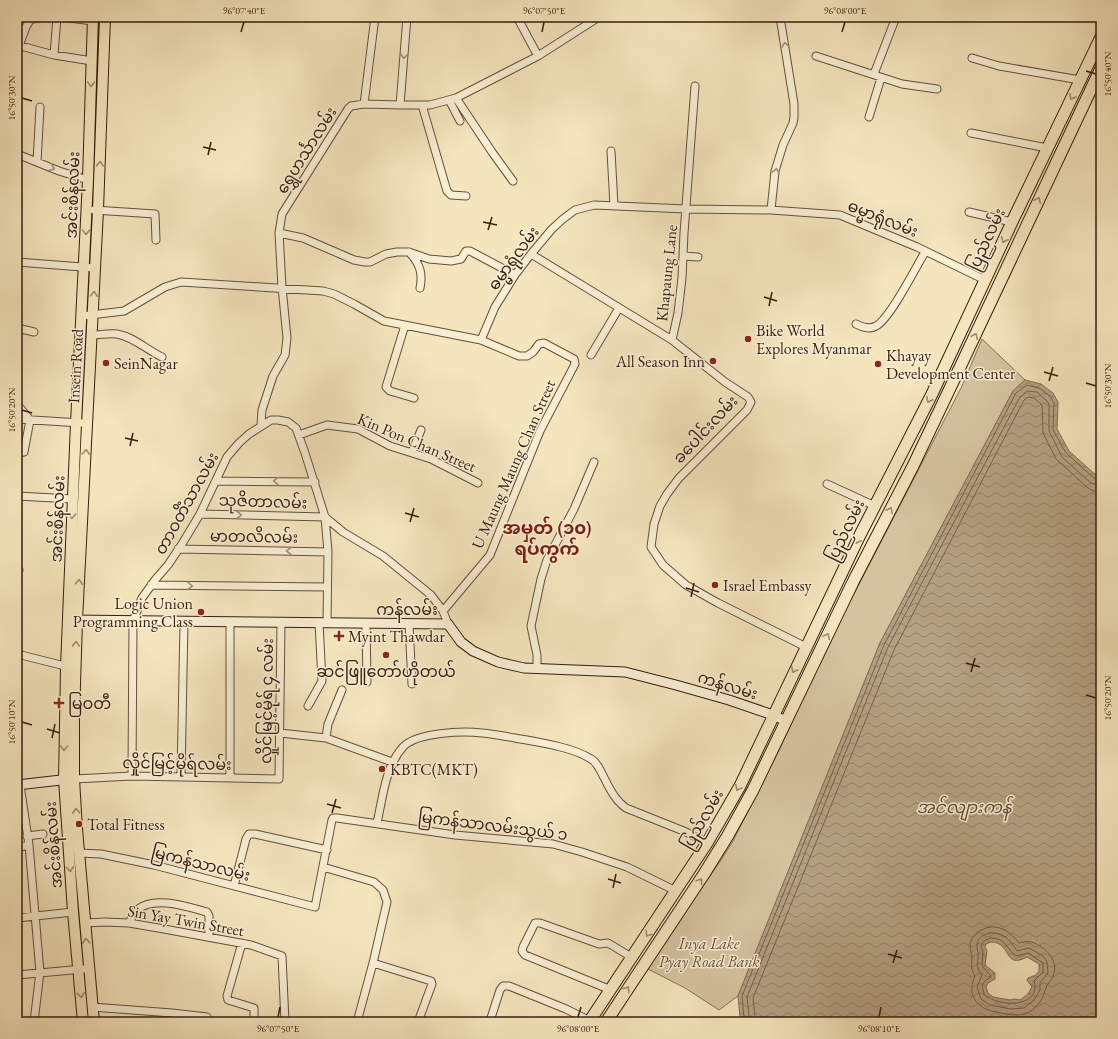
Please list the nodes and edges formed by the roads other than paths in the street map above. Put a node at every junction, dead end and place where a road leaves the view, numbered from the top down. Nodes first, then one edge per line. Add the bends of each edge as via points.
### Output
1 (52, 17) edge
2 (57, 17) edge
3 (60, 17) edge
4 (105, 17) edge
5 (375, 17) edge
6 (407, 17) edge
7 (517, 17) edge
8 (598, 17) edge
9 (780, 17) edge
10 (896, 17) edge
11 (93, 19) edge
12 (590, 20) edge
13 (1101, 37) edge
14 (18, 45) edge
15 (54, 55) junction
16 (538, 56) junction
17 (816, 56) dead end
18 (972, 58) dead end
19 (92, 61) junction
20 (1099, 73) edge
21 (874, 74) junction
22 (1082, 76) junction
23 (882, 78) junction
24 (695, 86) dead end
25 (937, 89) dead end
26 (453, 99) junction
27 (364, 104) junction
28 (422, 105) junction
29 (400, 106) junction
30 (40, 107) dead end
31 (869, 117) dead end
32 (460, 121) dead end
33 (971, 132) dead end
34 (1047, 148) junction
35 (611, 151) dead end
36 (17, 154) edge
37 (36, 162) junction
38 (88, 180) junction
39 (513, 181) dead end
40 (466, 196) dead end
41 (614, 206) junction
42 (86, 210) junction
43 (98, 210) junction
44 (686, 210) junction
45 (771, 210) junction
46 (969, 212) dead end
47 (1012, 222) junction
48 (280, 233) junction
49 (156, 240) dead end
50 (409, 252) junction
51 (925, 252) junction
52 (531, 254) junction
53 (683, 256) junction
54 (698, 256) dead end
55 (17, 262) edge
56 (84, 267) junction
57 (95, 268) junction
58 (515, 275) junction
59 (985, 280) junction
60 (998, 286) junction
61 (282, 287) junction
62 (420, 288) dead end
63 (975, 302) junction
64 (619, 308) junction
65 (988, 308) junction
66 (93, 315) junction
67 (82, 316) junction
68 (856, 324) dead end
69 (405, 325) junction
70 (17, 328) edge
71 (34, 332) dead end
72 (92, 335) junction
73 (481, 340) junction
74 (672, 340) junction
75 (591, 355) dead end
76 (162, 357) dead end
77 (414, 398) dead end
78 (17, 404) edge
79 (17, 419) edge
80 (30, 420) junction
81 (76, 423) junction
82 (87, 424) junction
83 (261, 425) junction
84 (421, 430) dead end
85 (299, 435) junction
86 (906, 447) junction
87 (412, 452) junction
88 (17, 453) edge
89 (919, 453) junction
90 (594, 462) dead end
91 (216, 481) junction
92 (315, 482) junction
93 (478, 483) dead end
94 (827, 484) dead end
95 (17, 496) edge
96 (73, 499) junction
97 (875, 506) junction
98 (200, 514) junction
99 (325, 517) junction
100 (178, 549) junction
101 (328, 552) junction
102 (151, 585) junction
103 (327, 587) junction
104 (443, 611) junction
105 (72, 620) junction
106 (133, 621) junction
107 (184, 622) junction
108 (230, 622) junction
109 (280, 623) junction
110 (323, 623) junction
111 (366, 624) junction
112 (409, 624) junction
113 (448, 624) junction
114 (806, 647) junction
115 (17, 654) edge
116 (71, 667) junction
117 (536, 669) junction
118 (367, 682) dead end
119 (412, 684) dead end
120 (342, 690) dead end
121 (308, 706) dead end
122 (773, 715) junction
123 (74, 716) joint
124 (786, 721) junction
125 (765, 732) junction
126 (280, 733) junction
127 (326, 738) junction
128 (777, 738) junction
129 (392, 762) junction
130 (132, 776) junction
131 (181, 777) junction
132 (230, 778) junction
133 (69, 779) junction
134 (279, 779) joint
135 (18, 785) edge
136 (377, 823) junction
137 (43, 834) dead end
138 (27, 836) junction
139 (707, 843) junction
140 (29, 845) junction
141 (17, 848) edge
142 (326, 850) junction
143 (78, 853) junction
144 (323, 867) junction
145 (234, 886) junction
146 (676, 891) junction
147 (73, 912) junction
148 (663, 912) junction
149 (35, 916) junction
150 (17, 918) edge
151 (674, 920) junction
152 (85, 923) junction
153 (129, 923) junction
154 (209, 937) junction
155 (242, 943) junction
156 (633, 958) junction
157 (373, 963) junction
158 (89, 968) junction
159 (78, 969) junction
160 (40, 972) junction
161 (17, 975) edge
162 (611, 990) junction
163 (92, 1007) junction
164 (206, 1017) dead end
165 (490, 1021) dead end
166 (34, 1022) edge
167 (83, 1022) edge
168 (94, 1022) edge
169 (254, 1022) edge
170 (285, 1022) edge
171 (357, 1022) edge
172 (418, 1022) edge
173 (590, 1022) edge
174 (606, 1022) edge

1 - 14 street via 30,20
2 - 15 street
3 - 11 street
43 -> 4 main road, Insein Road
5 - 27 street
6 -> 29 street
7 - 16 street
8 - 12 street, ရွှေဟင်္သာလမ်း
45 -> 9 street via 775,171 794,118
10 - 21 street
11 - 19 main road, အင်းစိန်လမ်း
12 - 16 street, ရွှေဟင်္သာလမ်း
13 - 22 highway, ပြည်လမ်း
14 - 15 street
15 - 19 street
16 - 26 street, ရွှေဟင်္သာလမ်း
17 - 21 street
18 - 22 street via 999,66
19 -> 38 main road, အင်းစိန်လမ်း
20 - 22 highway
60 -> 20 highway, ပြည်လမ်း
21 - 23 street
22 -> 34 highway, ပြည်လမ်း
23 - 25 street
23 - 31 street
24 - 44 street, Khapaung Lane
26 - 28 street, ရွှေဟင်္သာလမ်း
26 - 32 street
26 - 39 street
27 - 29 street, ရွှေဟင်္သာလမ်း
27 - 48 street, ရွှေဟင်္သာလမ်း via 351,106 340,121 282,214
28 - 29 street, ရွှေဟင်္သာလမ်း
28 - 40 street via 447,191 451,195
30 - 37 street
33 - 34 street
34 - 47 highway, ပြည်လမ်း
35 - 41 street
36 - 37 street
37 -> 38 street
38 - 42 main road, အင်းစိန်လမ်း
41 - 44 street, ဓမ္မာရုံလမ်း
41 - 52 street, ဓမ္မာရုံလမ်း via 594,204 575,210 552,229
42 - 43 street
42 -> 56 main road, အင်းစိန်လမ်း
43 - 49 street via 155,214
43 - 57 main road, Insein Road
44 - 45 street, ဓမ္မာရုံလမ်း
44 - 53 street, Khapaung Lane
45 - 51 street, ဓမ္မာရုံလမ်း via 840,215
46 - 47 street
47 -> 59 highway, ပြည်လမ်း
48 - 50 street via 303,238 354,260 365,262 386,254
48 - 61 street, ရွှေဟင်္သာလမ်း
50 - 58 street via 429,259 451,261 461,259 466,251 470,251
50 - 62 street via 422,271
51 - 59 street, ဓမ္မာရုံလမ်း
51 - 68 street via 899,298 881,323 869,328
52 - 58 street, ဓမ္မာရုံလမ်း
52 - 64 street, ခပေါင်းလမ်း
53 - 54 street
53 - 74 street, Khapaung Lane via 678,313
55 - 56 street
56 - 57 street
56 - 67 main road, အင်းစိန်လမ်း
66 -> 57 main road, Insein Road
58 - 73 street, ဓမ္မာရုံလမ်း via 495,308
59 - 60 highway
59 - 63 highway, ပြည်လမ်း
60 - 65 highway, ပြည်လမ်း
61 - 66 street via 181,282 165,287 124,311
61 - 69 street via 323,290 384,321
61 - 83 street, ရွှေဟင်္သာလမ်း via 287,338 285,355 274,376 262,410
63 - 65 highway
63 -> 86 highway, ပြည်လမ်း
64 - 74 street, ခပေါင်းလမ်း
64 - 75 street
89 -> 65 highway, ပြည်လမ်း
66 - 67 street
66 - 72 main road, Insein Road
67 - 81 main road, အင်းစိန်လမ်း
69 - 73 street
69 - 77 street via 386,387 390,391
70 - 71 street
72 - 76 street via 118,334
72 - 82 main road, Insein Road
73 - 104 street, U Maung Maung Chan Street via 519,356 527,356 544,342 574,359 575,364 540,431 490,555
74 - 114 street, ခပေါင်းလမ်း via 748,397 750,402 747,410 679,478 667,494 654,524 651,547 663,565 686,585
78 - 80 street
79 - 80 street
80 - 81 street
80 - 88 street via 24,452
81 - 82 street
81 - 96 main road, အင်းစိန်လမ်း
105 -> 82 main road, Insein Road
83 - 85 street via 271,420 288,422 296,428
83 - 91 street, တာဝတိံသာလမ်း via 227,457
84 - 87 street
85 - 87 street, Kin Pon Chan Street via 327,426 358,429 390,446
85 - 92 street
86 - 89 highway
86 - 97 highway, ပြည်လမ်း
87 - 93 street, Kin Pon Chan Street
124 -> 89 highway, ပြည်လမ်း
90 - 117 street via 541,579 531,626 537,654
92 -> 91 street
91 - 98 street, တာဝတိံသာလမ်း
92 - 99 street
94 - 97 street
95 - 96 street
96 -> 105 main road, အင်းစိန်လမ်း
97 -> 114 highway, ပြည်လမ်း
98 -> 99 street, သုဇိတာလမ်း
98 - 100 street, တာဝတိံသာလမ်း
99 - 101 street
99 - 104 street via 343,532 364,543 399,568 431,594
101 -> 100 street, မာတလိလမ်း
100 - 102 street, တာဝတိံသာလမ်း
101 - 103 street
102 -> 103 street
102 - 106 street, တာဝတိံသာလမ်း via 142,598
103 - 110 street
104 - 113 street
105 - 106 main road, ကန်လမ်း
105 - 116 main road, Insein Road
106 - 107 main road, ကန်လမ်း
106 - 130 street
107 - 108 main road, ကန်လမ်း
107 - 131 street
108 - 109 main road, ကန်လမ်း
108 - 132 street
109 - 110 main road, ကန်လမ်း
109 - 126 street, လှိုင်မြင့်မိုရ် ၄ လမ်း
110 - 111 main road, ကန်လမ်း
110 - 121 street via 322,680
111 - 112 main road, ကန်လမ်း
111 - 118 street
112 - 113 main road, ကန်လမ်း
112 - 119 street
113 - 117 main road, ကန်လမ်း via 461,642 473,651 498,662
114 -> 122 highway, ပြည်လမ်း
115 - 116 street
116 - 123 main road, Insein Road
116 -> 133 main road, အင်းစိန်လမ်း
117 - 122 main road, ကန်လမ်း via 625,672 729,700
120 - 127 street via 328,724
122 - 124 main road, ကန်လမ်း
122 - 125 highway, ပြည်လမ်း
123 - 133 main road, အင်းစိန်လမ်း
124 - 128 highway, ပြည်လမ်း
125 - 128 highway
125 -> 139 highway, ပြည်လမ်း via 740,786
126 - 127 street
126 - 134 street, လှိုင်မြင့်မိုရ် ၄ လမ်း
127 - 129 street
151 -> 128 highway, ပြည်လမ်း via 727,837 753,790
129 - 136 street
129 - 139 street via 404,745 416,738 459,732 482,732 578,752 592,759 619,804
130 - 131 street, လှိုင်မြင့်မိုရ်လမ်း
130 - 133 street, လှိုင်မြင့်မိုရ်လမ်း
131 - 132 street, လှိုင်မြင့်မိုရ်လမ်း
132 - 134 street, လှိုင်မြင့်မိုရ်လမ်း
133 - 135 main road
143 -> 133 main road, အင်းစိန်လမ်း
133 -> 147 main road, အင်းစိန်လမ်း
135 - 138 street
136 - 142 street, မြကန်သာလမ်းသွယ် ၁ via 333,818
136 - 146 street, မြကန်သာလမ်းသွယ် ၁ via 456,835 552,844 626,867
137 - 138 street
138 - 140 street
139 - 146 highway, ပြည်လမ်း
140 - 141 street
140 - 149 street
142 - 144 street
142 - 145 street via 249,834
143 - 145 street, မြကန်သာလမ်း via 101,854 154,865
143 - 152 main road, အင်းစိန်လမ်း
144 - 145 street, မြကန်သာလမ်း via 315,908
144 - 157 street via 374,882 383,890 387,902
146 - 148 highway, ပြည်လမ်း
147 - 149 street
147 - 159 main road, အင်းစိန်လမ်း
148 - 151 highway
148 -> 156 highway, ပြည်လမ်း
149 - 150 street
149 - 160 street
174 -> 151 highway, ပြည်လမ်း
152 - 153 street, Sin Yay Twin Street
158 -> 152 main road, အင်းစိန်လမ်း
153 - 154 street, Sin Yay Twin Street
153 - 154 street via 140,908 162,902 207,912
154 - 155 street, Sin Yay Twin Street
155 - 169 street via 227,996 228,1000 254,1008
155 - 170 street, Sin Yay Twin Street via 282,956
156 - 162 highway, ပြည်လမ်း
156 - 162 street via 608,944 599,944 535,923 523,947 525,955
157 - 171 street
157 - 172 street via 431,981
158 - 159 street
158 - 163 main road, အင်းစိန်လမ်း
159 - 160 street
159 -> 167 main road, အင်းစိန်လမ်း
160 - 161 street
160 - 166 street
162 - 173 highway, ပြည်လမ်း
163 - 164 street
163 - 168 main road, အင်းစိန်လမ်း
165 - 173 street via 500,990 503,986 508,986 566,1009

